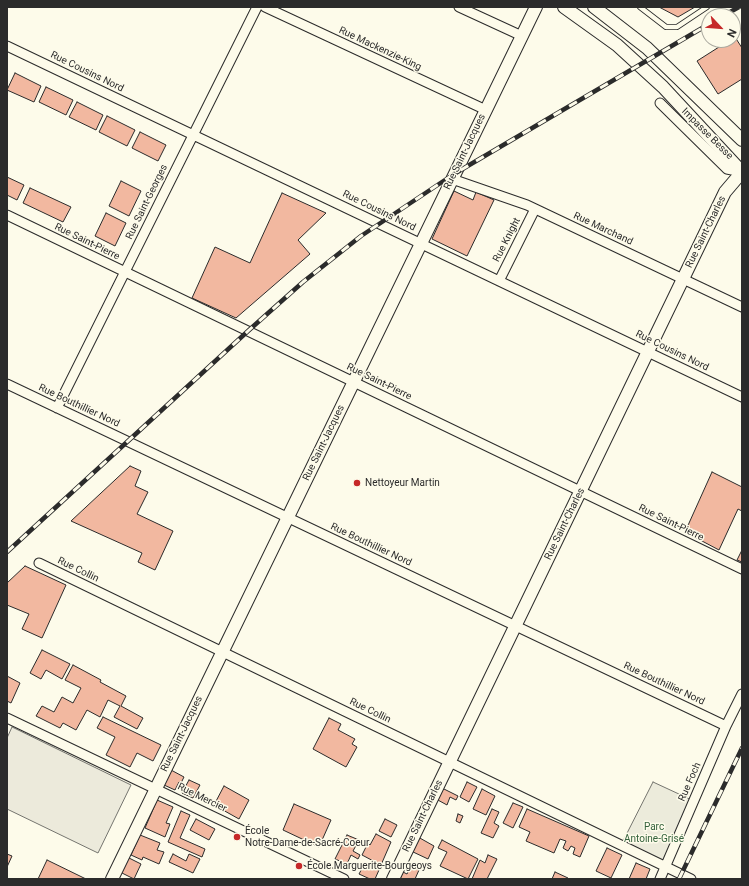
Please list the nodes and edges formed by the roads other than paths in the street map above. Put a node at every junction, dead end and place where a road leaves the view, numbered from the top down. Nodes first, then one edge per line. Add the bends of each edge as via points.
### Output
1 (257, 7) edge
2 (265, 7) edge
3 (460, 7) edge
4 (536, 7) edge
5 (564, 7) edge
6 (594, 7) edge
7 (640, 7) edge
8 (707, 7) edge
9 (522, 36) junction
10 (7, 46) edge
11 (660, 103) dead end
12 (486, 110) junction
13 (193, 135) junction
14 (742, 140) edge
15 (742, 172) edge
16 (452, 179) junction
17 (535, 209) junction
18 (7, 216) edge
19 (421, 244) junction
20 (125, 272) junction
21 (683, 279) junction
22 (499, 281) junction
23 (742, 307) edge
24 (648, 352) junction
25 (354, 382) junction
26 (7, 384) edge
27 (742, 397) edge
28 (57, 408) junction
29 (580, 491) junction
30 (288, 517) junction
31 (39, 563) dead end
32 (742, 569) edge
33 (515, 626) junction
34 (222, 652) junction
35 (742, 694) edge
36 (7, 718) edge
37 (726, 726) junction
38 (449, 762) junction
39 (156, 788) junction
40 (665, 866) junction
41 (112, 879) edge
42 (344, 879) edge
43 (393, 879) edge
44 (660, 879) edge
45 (691, 879) edge

1 - 13 street, Rue Saint-Georges
2 - 12 street, Rue Mackenzie-King
3 - 9 street
4 - 9 street, Rue Saint-Jacques
5 - 15 street via 617,45 663,87
6 - 14 street via 647,48
7 - 8 lane via 666,27 677,26
9 - 12 street, Rue Saint-Jacques
10 - 13 street, Rue Cousins Nord
11 - 15 street, Impasse Besse via 727,169
12 - 16 street, Rue Saint-Jacques
13 - 19 street, Rue Cousins Nord
13 - 20 street, Rue Saint-Georges
15 - 21 street, Rue Saint-Charles via 725,192
16 - 17 street, Rue Marchand
16 - 19 street, Rue Saint-Jacques
17 - 21 street, Rue Marchand
17 - 22 street, Rue Knight
18 - 20 street, Rue Saint-Pierre
19 - 22 street, Rue Cousins Nord
19 - 25 street, Rue Saint-Jacques
20 - 25 street, Rue Saint-Pierre
20 - 28 street, Rue Saint-Georges
21 - 23 street, Rue Marchand
21 - 24 street, Rue Saint-Charles
22 - 24 street, Rue Cousins Nord
24 - 27 street, Rue Cousins Nord
24 - 29 street, Rue Saint-Charles
25 - 29 street, Rue Saint-Pierre
25 - 30 street, Rue Saint-Jacques
26 - 28 street, Rue Bouthillier Nord
28 - 30 street, Rue Bouthillier Nord
29 - 32 street, Rue Saint-Pierre
29 - 33 street, Rue Saint-Charles
30 - 33 street, Rue Bouthillier Nord
30 - 34 street, Rue Saint-Jacques
31 - 34 street, Rue Collin
33 - 37 street, Rue Bouthillier Nord
33 - 38 street, Rue Saint-Charles
34 - 38 street, Rue Collin
34 - 39 street, Rue Saint-Jacques
35 - 37 street, Rue Foch
36 - 39 street, Rue Mercier
37 - 40 street, Rue Foch
38 - 40 street, Rue Collin
38 - 43 street, Rue Saint-Charles
39 - 41 street, Rue Saint-Jacques
39 - 42 street, Rue Mercier
40 - 44 street, Rue Foch
40 - 45 street, Rue Collin

